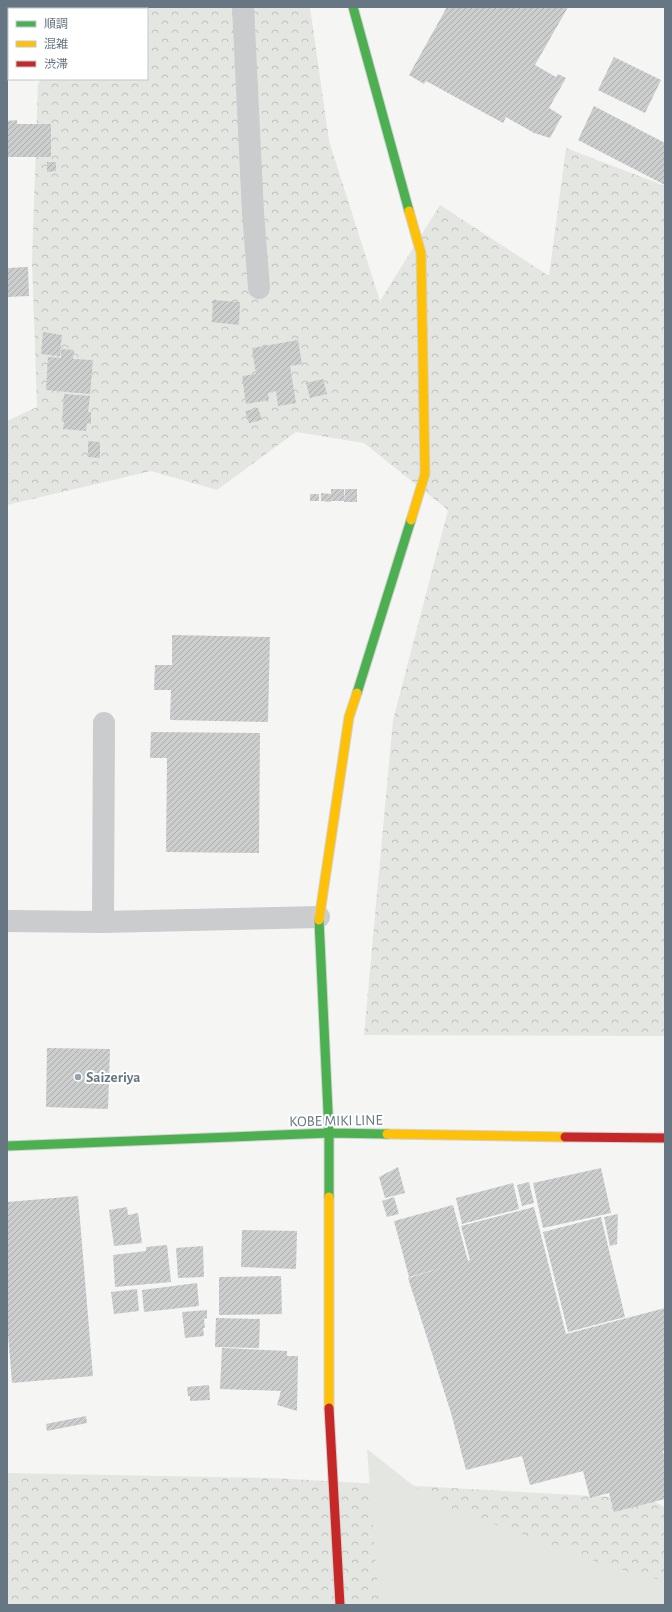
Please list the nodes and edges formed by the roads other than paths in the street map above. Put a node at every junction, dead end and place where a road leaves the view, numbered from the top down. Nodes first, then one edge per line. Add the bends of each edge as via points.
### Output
1 (243, 7) edge
2 (353, 7) edge
3 (259, 288) dead end
4 (104, 723) dead end
5 (319, 917) junction
6 (7, 921) edge
7 (103, 922) junction
8 (329, 1133) junction
9 (665, 1138) edge
10 (7, 1146) edge
11 (340, 1605) edge

1 - 3 street
2 - 5 street via 421,253 425,474 350,717
4 - 7 street
5 - 7 street
5 - 8 street
6 - 7 street
8 - 9 street, KOBE MIKI LINE
8 - 10 street, KOBE MIKI LINE
8 - 11 street via 329,1413

